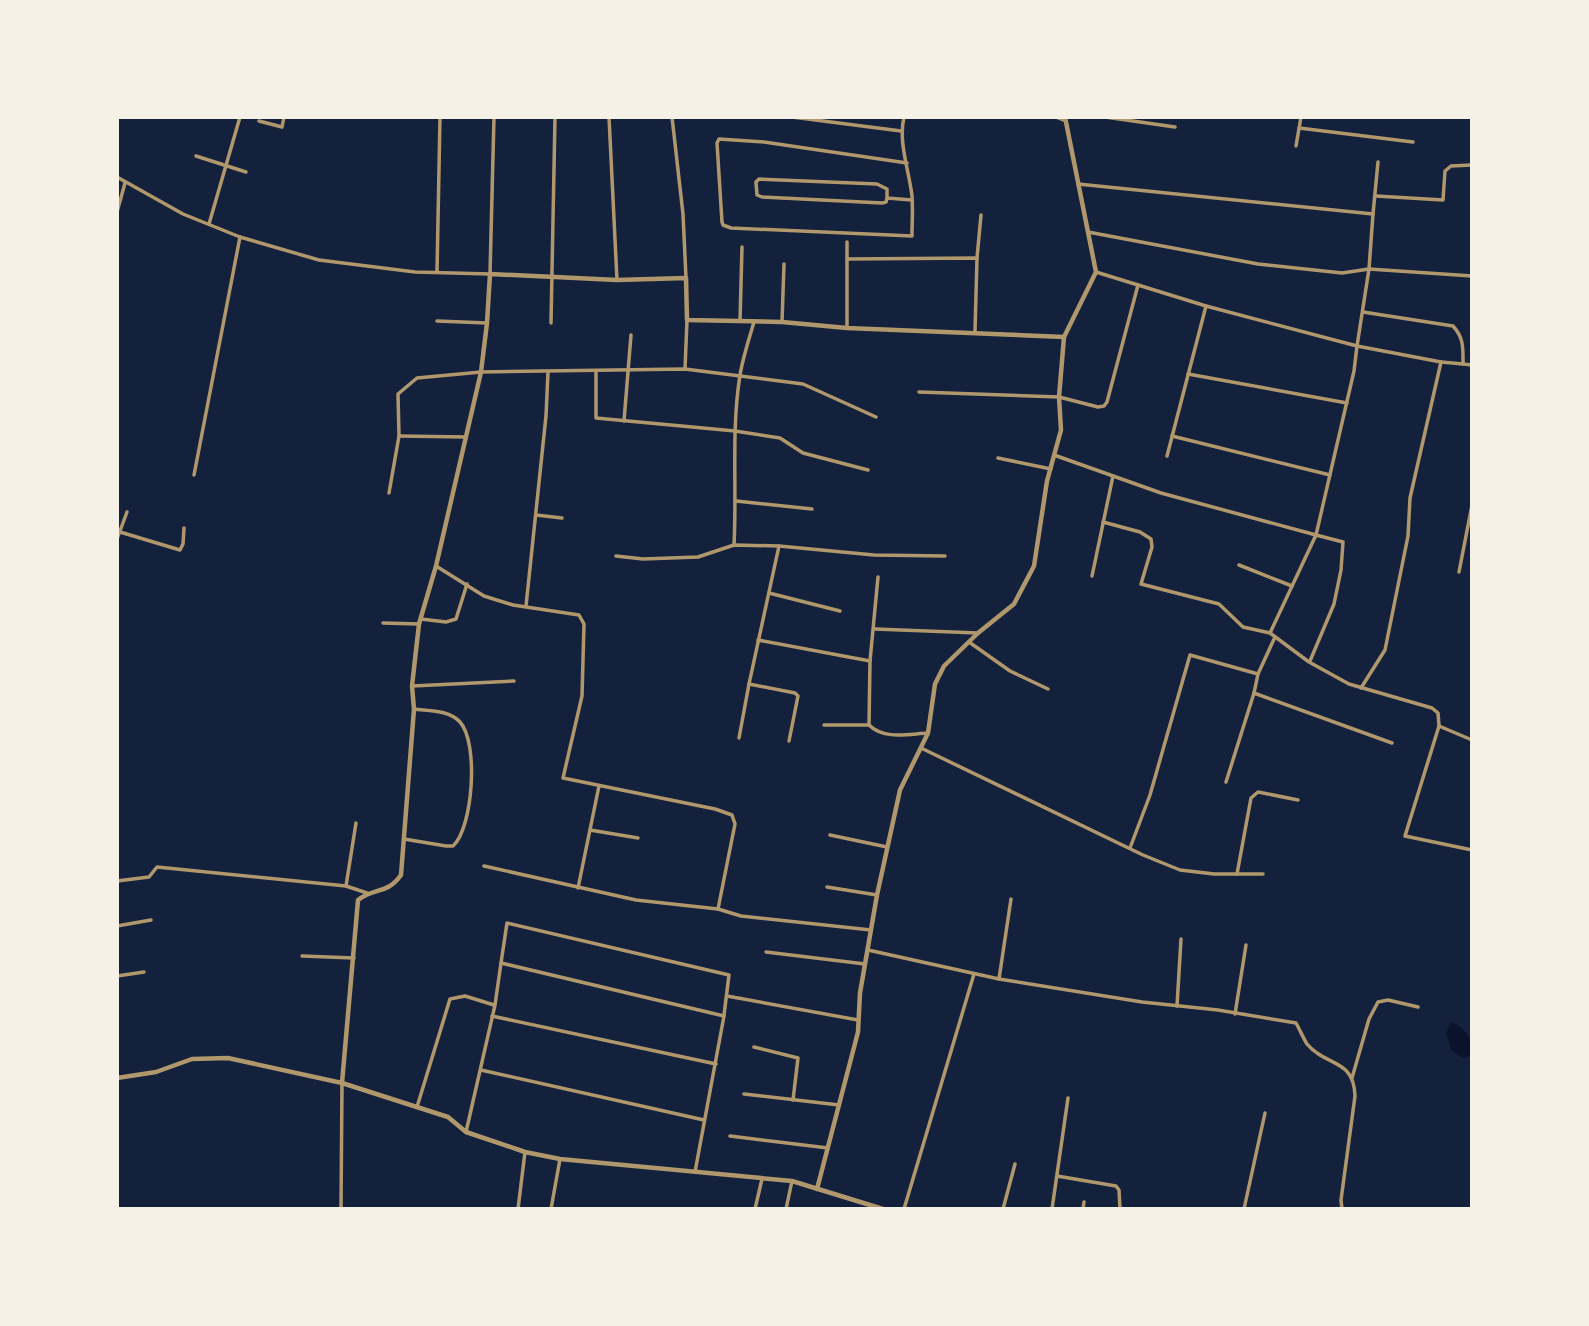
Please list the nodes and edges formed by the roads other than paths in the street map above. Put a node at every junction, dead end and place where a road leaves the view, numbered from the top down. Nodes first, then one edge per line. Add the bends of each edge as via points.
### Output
1 (240, 117) edge
2 (284, 117) edge
3 (440, 117) edge
4 (494, 117) edge
5 (555, 117) edge
6 (609, 117) edge
7 (672, 117) edge
8 (792, 117) edge
9 (904, 117) edge
10 (1057, 117) edge
11 (1105, 117) edge
12 (1301, 117) edge
13 (1065, 119) edge
14 (259, 121) dead end
15 (1175, 127) dead end
16 (1299, 128) junction
17 (901, 131) junction
18 (1413, 142) dead end
19 (1296, 146) dead end
20 (196, 156) dead end
21 (1378, 162) dead end
22 (907, 163) junction
23 (226, 165) junction
24 (1472, 166) edge
25 (246, 172) dead end
26 (117, 177) edge
27 (125, 183) junction
28 (1078, 184) junction
29 (1376, 196) junction
30 (887, 198) junction
31 (912, 200) junction
32 (117, 212) edge
33 (1373, 214) junction
34 (981, 215) dead end
35 (209, 224) junction
36 (1088, 232) junction
37 (240, 237) junction
38 (847, 242) dead end
39 (741, 247) dead end
40 (977, 258) junction
41 (847, 259) junction
42 (784, 264) dead end
43 (1369, 269) junction
44 (437, 272) junction
45 (1096, 272) junction
46 (490, 274) junction
47 (1472, 276) edge
48 (552, 278) junction
49 (686, 278) junction
50 (617, 280) junction
51 (1138, 285) junction
52 (1206, 306) junction
53 (1363, 312) junction
54 (687, 320) junction
55 (438, 321) dead end
56 (740, 321) junction
57 (754, 321) junction
58 (782, 322) junction
59 (487, 323) junction
60 (551, 323) dead end
61 (847, 328) junction
62 (975, 331) junction
63 (631, 335) dead end
64 (1063, 337) junction
65 (1357, 346) junction
66 (1441, 362) junction
67 (1463, 364) junction
68 (1472, 365) edge
69 (685, 369) junction
70 (629, 370) junction
71 (596, 371) junction
72 (481, 372) junction
73 (548, 373) junction
74 (1188, 374) junction
75 (740, 375) junction
76 (919, 392) dead end
77 (1059, 397) junction
78 (1347, 403) junction
79 (876, 417) dead end
80 (624, 421) junction
81 (735, 431) junction
82 (399, 436) junction
83 (1172, 436) junction
84 (466, 437) junction
85 (1054, 455) junction
86 (1167, 456) dead end
87 (998, 458) dead end
88 (1051, 468) junction
89 (868, 470) dead end
90 (194, 475) dead end
91 (1330, 475) junction
92 (1113, 476) junction
93 (390, 493) dead end
94 (736, 501) junction
95 (1472, 505) edge
96 (812, 509) dead end
97 (127, 512) dead end
98 (536, 515) junction
99 (562, 518) dead end
100 (1103, 522) junction
101 (184, 528) dead end
102 (120, 532) junction
103 (1316, 535) junction
104 (117, 539) edge
105 (734, 545) junction
106 (779, 546) junction
107 (616, 556) dead end
108 (945, 556) dead end
109 (1239, 565) dead end
110 (436, 566) junction
111 (1459, 572) dead end
112 (1092, 576) dead end
113 (878, 577) dead end
114 (467, 583) junction
115 (1292, 586) junction
116 (769, 593) junction
117 (526, 606) junction
118 (840, 611) dead end
119 (383, 622) dead end
120 (420, 622) junction
121 (875, 629) junction
122 (978, 633) junction
123 (1270, 634) junction
124 (1275, 637) junction
125 (758, 640) junction
126 (969, 642) junction
127 (870, 661) junction
128 (1310, 662) junction
129 (1258, 674) junction
130 (514, 681) dead end
131 (749, 684) junction
132 (412, 686) junction
133 (1361, 688) junction
134 (1048, 689) dead end
135 (1254, 693) junction
136 (414, 709) junction
137 (824, 724) dead end
138 (869, 725) junction
139 (1439, 726) junction
140 (928, 733) junction
141 (739, 738) dead end
142 (1472, 740) edge
143 (789, 741) dead end
144 (1392, 743) dead end
145 (921, 748) junction
146 (1226, 782) dead end
147 (599, 786) junction
148 (1298, 800) dead end
149 (356, 823) dead end
150 (590, 830) junction
151 (830, 835) dead end
152 (638, 838) dead end
153 (404, 839) junction
154 (887, 847) junction
155 (1130, 848) junction
156 (1472, 850) edge
157 (484, 866) dead end
158 (1237, 874) junction
159 (1263, 874) dead end
160 (117, 881) edge
161 (346, 886) junction
162 (827, 887) dead end
163 (578, 888) junction
164 (367, 893) junction
165 (877, 895) junction
166 (1011, 900) dead end
167 (718, 909) junction
168 (151, 920) dead end
169 (117, 926) edge
170 (871, 930) junction
171 (1181, 939) dead end
172 (1246, 945) dead end
173 (867, 949) junction
174 (766, 953) dead end
175 (302, 956) dead end
176 (354, 958) junction
177 (501, 963) junction
178 (865, 964) junction
179 (144, 972) dead end
180 (974, 974) junction
181 (117, 976) edge
182 (999, 979) junction
183 (727, 996) junction
184 (495, 1005) junction
185 (1177, 1006) junction
186 (1418, 1007) dead end
187 (1235, 1014) junction
188 (492, 1016) junction
189 (724, 1016) junction
190 (858, 1020) junction
191 (754, 1047) dead end
192 (716, 1064) junction
193 (481, 1070) junction
194 (117, 1078) edge
195 (1352, 1078) junction
196 (342, 1083) junction
197 (744, 1094) dead end
198 (1068, 1098) dead end
199 (793, 1100) junction
200 (839, 1105) junction
201 (417, 1107) junction
202 (1265, 1113) dead end
203 (704, 1119) junction
204 (466, 1132) junction
205 (730, 1136) dead end
206 (828, 1148) junction
207 (525, 1152) junction
208 (560, 1158) junction
209 (1015, 1164) dead end
210 (695, 1172) junction
211 (1057, 1176) junction
212 (762, 1179) junction
213 (792, 1181) junction
214 (817, 1189) junction
215 (1084, 1202) dead end
216 (343, 1208) edge
217 (518, 1209) edge
218 (551, 1209) edge
219 (755, 1209) edge
220 (786, 1209) edge
221 (883, 1209) edge
222 (904, 1209) edge
223 (1003, 1209) edge
224 (1052, 1209) edge
225 (1083, 1209) edge
226 (1120, 1209) edge
227 (1244, 1209) edge
228 (1342, 1209) edge

1 - 23 street
2 - 14 street via 282,127
3 - 44 street
4 - 46 street
5 - 48 street
6 - 50 street
7 - 49 street
8 - 17 street
9 - 17 street
10 - 13 street
11 - 15 street
12 - 16 street
13 - 28 street
16 - 18 street
16 - 19 street
17 - 22 street
20 - 23 street
21 - 29 street
22 - 31 street
22 - 31 street via 723,138 717,143 722,222 731,228 912,236
23 - 25 street
23 - 35 street
24 - 29 street via 1451,166 1445,171 1443,200
26 - 27 street
27 - 32 street
27 - 35 street
28 - 33 street
28 - 36 street
29 - 33 street
30 - 30 street via 882,203 762,197 757,195 756,183 759,179 877,184 887,189
30 - 31 street
33 - 43 street
34 - 40 street
35 - 37 street
36 - 43 street via 1258,264 1342,273
36 - 45 street
37 - 44 street via 319,260
37 - 90 street
38 - 41 street
39 - 56 street
40 - 41 street
40 - 62 street
41 - 61 street
42 - 58 street
43 - 47 street
43 - 53 street
44 - 46 street
45 - 51 street
45 - 64 street
46 - 48 street
46 - 59 street
48 - 50 street
48 - 60 street
49 - 50 street
49 - 54 street
51 - 52 street
51 - 77 street via 1107,402 1098,407
52 - 65 street
52 - 74 street
53 - 65 street
53 - 67 street via 1453,326 1463,345
54 - 56 street
54 - 69 street
55 - 59 street
56 - 57 street
57 - 58 street
57 - 75 street
58 - 61 street
59 - 72 street
61 - 62 street
62 - 64 street
63 - 70 street
64 - 77 street
65 - 66 street
65 - 78 street
66 - 67 street
66 - 133 street via 1410,498 1408,536 1385,650
67 - 68 street
69 - 70 street
69 - 75 street
70 - 71 street
70 - 80 street
71 - 73 street
71 - 80 street via 596,418
72 - 73 street
72 - 82 street via 417,378 398,394
72 - 84 street
73 - 98 street
74 - 78 street
74 - 83 street
75 - 79 street via 803,384
75 - 81 street
76 - 77 street
77 - 85 street via 1061,430
78 - 91 street
80 - 81 street
81 - 89 street via 780,438 803,453
81 - 94 street
82 - 84 street
82 - 93 street
83 - 86 street
83 - 91 street
84 - 110 street
85 - 88 street
85 - 92 street
87 - 88 street
88 - 122 street via 1034,566 1014,604
91 - 103 street
92 - 100 street
92 - 103 street
94 - 96 street
94 - 105 street
95 - 111 street
97 - 102 street
98 - 99 street
98 - 117 street
100 - 112 street
100 - 123 street via 1152,539 1141,584 1219,604 1243,627
101 - 102 street via 180,550
102 - 104 street
103 - 115 street
103 - 128 street via 1343,542 1334,604
105 - 106 street
105 - 107 street via 698,556
106 - 108 street
106 - 116 street
109 - 115 street
110 - 114 street
110 - 120 street
113 - 121 street
114 - 117 street via 484,596
114 - 120 street via 456,619
115 - 123 street
116 - 118 street
116 - 125 street
117 - 147 street via 579,615 584,624 582,695 563,778
119 - 120 street
120 - 132 street
121 - 122 street
121 - 127 street
122 - 126 street
123 - 124 street
124 - 128 street
124 - 129 street
125 - 127 street
125 - 131 street
126 - 134 street via 1010,671
126 - 140 street via 944,666 935,684
127 - 138 street
128 - 133 street
129 - 135 street
129 - 155 street via 1190,655
130 - 132 street
131 - 141 street
131 - 143 street via 798,696
132 - 136 street
133 - 139 street via 1432,708 1438,713
135 - 144 street
135 - 146 street
136 - 153 street
136 - 153 street via 459,720 470,743 471,769 457,843 446,846
137 - 138 street
138 - 140 street via 887,735
139 - 142 street
139 - 156 street via 1405,836
140 - 145 street
145 - 154 street via 900,790
145 - 155 street
147 - 150 street
147 - 167 street via 732,815 735,824
148 - 158 street via 1258,792 1251,798
149 - 161 street
150 - 152 street
150 - 163 street
151 - 154 street
153 - 164 street via 401,875 383,891
154 - 165 street
155 - 158 street via 1180,870
157 - 163 street
158 - 159 street
160 - 161 street via 149,877 157,867
161 - 164 street
162 - 165 street
163 - 167 street
164 - 176 street via 358,900
165 - 170 street
166 - 182 street
167 - 170 street via 741,916
168 - 169 street
170 - 173 street
171 - 185 street
172 - 187 street
173 - 178 street
173 - 180 street
174 - 178 street
175 - 176 street
176 - 196 street
177 - 183 street via 507,923 729,975
177 - 184 street
177 - 189 street
178 - 190 street
179 - 181 street
180 - 182 street
180 - 222 street
182 - 185 street
183 - 189 street
183 - 190 street
184 - 188 street
184 - 201 street via 465,996 450,999
185 - 187 street
186 - 195 street via 1378,1002
187 - 195 street via 1297,1023 1308,1044
188 - 192 street
188 - 193 street
189 - 192 street
190 - 200 street
191 - 199 street via 798,1058
192 - 203 street
193 - 203 street
193 - 204 street
194 - 196 street via 210,1057
195 - 228 street via 1355,1096
196 - 201 street
196 - 216 street
197 - 199 street
198 - 211 street
199 - 200 street
200 - 206 street
201 - 204 street via 448,1117
202 - 227 street
203 - 210 street
204 - 207 street
205 - 206 street
206 - 214 street
207 - 208 street
207 - 217 street
208 - 210 street
208 - 218 street
209 - 223 street
210 - 212 street
211 - 224 street
211 - 226 street via 1116,1186
212 - 213 street
212 - 219 street
213 - 214 street
213 - 220 street
214 - 221 street
215 - 225 street

